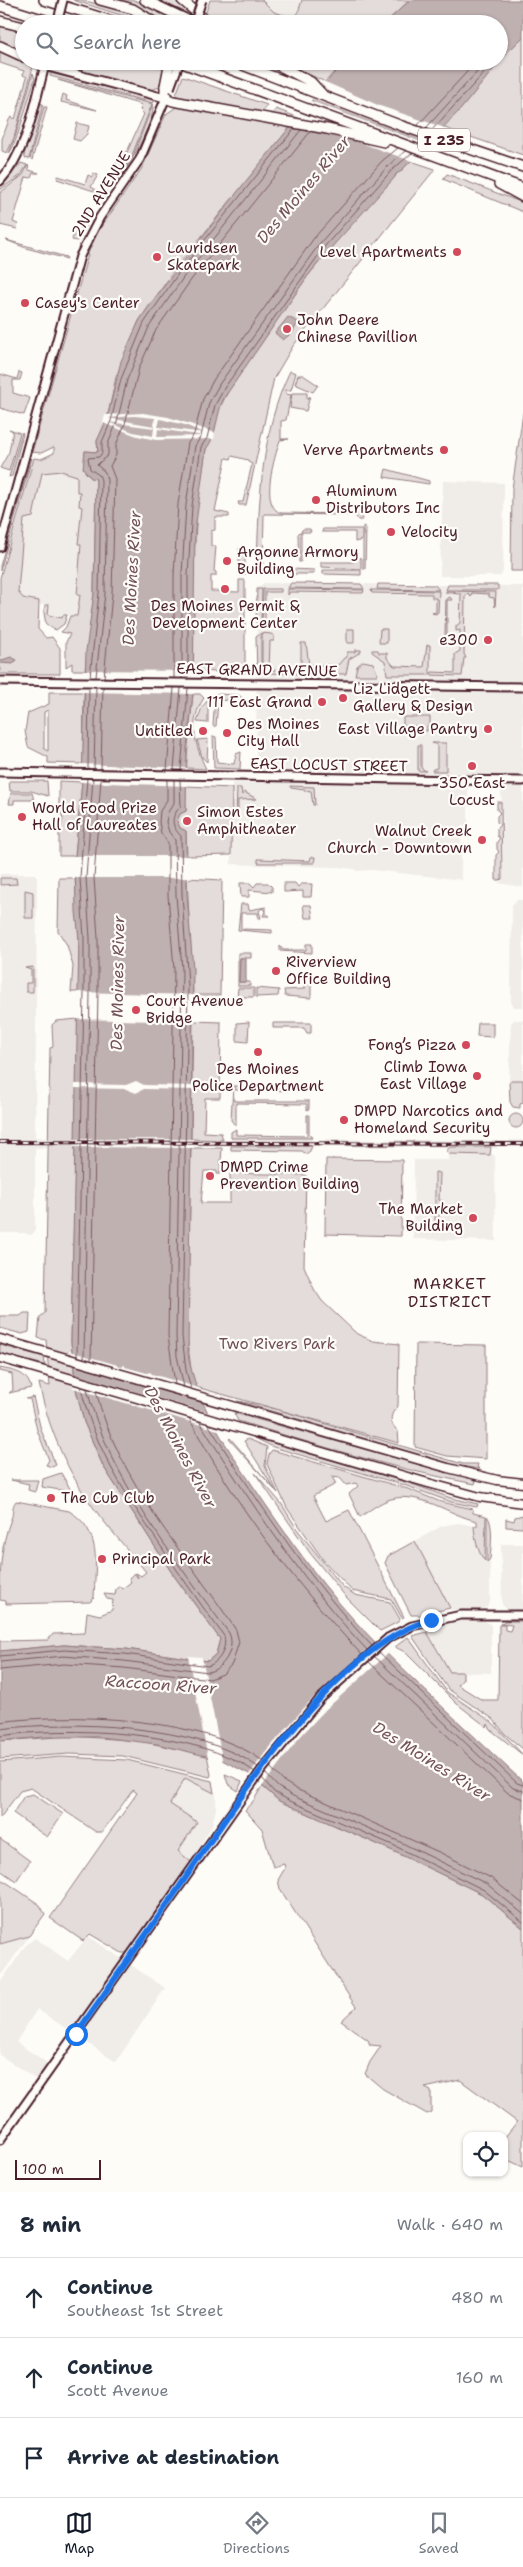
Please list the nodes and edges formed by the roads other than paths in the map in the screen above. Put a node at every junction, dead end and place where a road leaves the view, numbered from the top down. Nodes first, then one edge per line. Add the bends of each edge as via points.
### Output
1 (44, 0) edge
2 (64, 0) edge
3 (100, 0) edge
4 (145, 0) edge
5 (182, 0) edge
6 (202, 0) edge
7 (0, 6) edge
8 (28, 15) edge
9 (60, 15) edge
10 (93, 15) edge
11 (143, 15) edge
12 (176, 15) edge
13 (198, 15) edge
14 (200, 15) edge
15 (0, 22) edge
16 (15, 25) edge
17 (0, 46) edge
18 (15, 53) edge
19 (44, 70) edge
20 (67, 70) edge
21 (169, 70) edge
22 (175, 70) edge
23 (193, 70) edge
24 (202, 70) edge
25 (256, 70) edge
26 (288, 70) edge
27 (226, 79) junction
28 (168, 87) junction
29 (325, 97) junction
30 (165, 98) junction
31 (414, 148) junction
32 (523, 167) edge
33 (472, 170) junction
34 (0, 180) edge
35 (523, 188) edge
36 (523, 197) edge
37 (3, 526) edge
38 (0, 547) edge
39 (0, 681) edge
40 (523, 687) edge
41 (0, 772) edge
42 (523, 781) edge
43 (0, 1340) edge
44 (0, 1358) edge
45 (523, 1483) edge
46 (523, 1503) edge
47 (523, 1615) edge
48 (0, 2140) edge

1 - 10 highway
2 - 9 main road, bridge
3 - 11 highway
4 - 12 highway
5 - 14 highway
6 - 13 main road, bridge
7 - 8 highway
15 - 16 highway
17 - 18 highway
19 - 34 main road via 21,148
20 - 30 main road
21 - 28 highway, bridge
22 - 28 main road, bridge
23 - 27 highway
24 - 27 highway, I 235
25 - 29 highway, I 235
26 - 29 highway via 311,82
27 - 31 highway, I 235
28 - 30 highway
29 - 32 highway, I 235
30 - 31 highway
30 - 37 main road, 2ND AVENUE via 140,159 100,217 80,256
31 - 33 highway, I 235
33 - 35 highway, I 235
33 - 36 highway
37 - 38 main road, 2ND AVENUE
39 - 40 main road, EAST GRAND AVENUE
41 - 42 main road, EAST LOCUST STREET
43 - 45 main road via 461,1472
44 - 46 main road via 450,1489
47 - 48 main road via 450,1616 412,1626 388,1638 320,1699 249,1788

